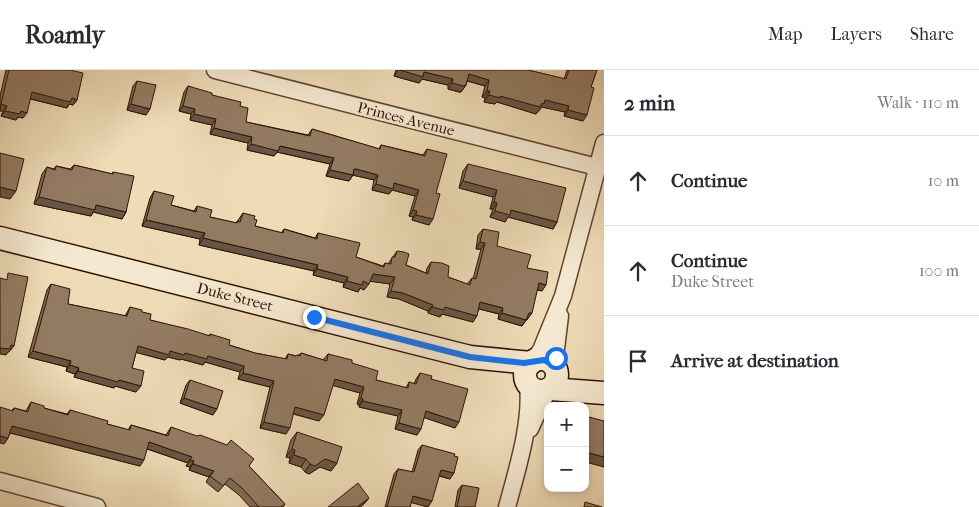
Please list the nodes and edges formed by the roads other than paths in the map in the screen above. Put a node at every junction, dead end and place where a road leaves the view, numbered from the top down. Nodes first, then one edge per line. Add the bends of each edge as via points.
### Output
1 (215, 70) edge
2 (604, 143) edge
3 (597, 167) junction
4 (0, 238) edge
5 (541, 375) junction
6 (604, 391) edge
7 (0, 481) edge
8 (97, 507) edge
9 (507, 507) edge

1 - 3 street, Princes Avenue
2 - 3 street
3 - 5 street via 563,296 541,350
4 - 5 street, Duke Street
5 - 6 street, Duke Street
5 - 9 street via 529,394 524,442
7 - 8 street

